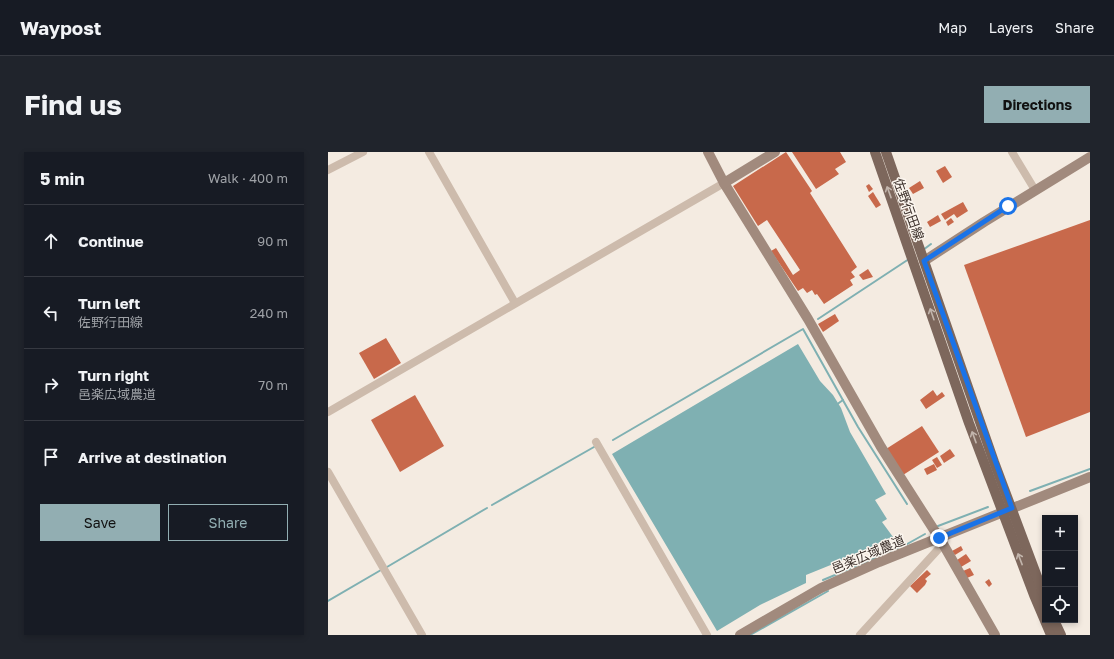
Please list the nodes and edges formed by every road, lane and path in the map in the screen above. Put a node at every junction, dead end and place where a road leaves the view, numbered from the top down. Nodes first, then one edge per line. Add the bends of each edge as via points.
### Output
1 (363, 152) edge
2 (428, 152) edge
3 (708, 152) edge
4 (775, 152) edge
5 (875, 152) edge
6 (886, 152) edge
7 (1012, 152) edge
8 (1090, 156) edge
9 (328, 170) edge
10 (724, 183) junction
11 (1035, 190) junction
12 (924, 261) junction
13 (515, 303) junction
14 (328, 412) edge
15 (596, 442) dead end
16 (328, 472) edge
17 (1090, 477) edge
18 (1007, 510) junction
19 (941, 541) junction
20 (1041, 595) edge
21 (1055, 623) edge
22 (422, 635) edge
23 (707, 635) edge
24 (740, 635) edge
25 (860, 635) edge
26 (994, 635) edge
27 (1051, 635) edge
28 (1061, 635) edge

1 - 9 street
2 - 13 street
3 - 10 street
4 - 10 street
18 -> 5 main road, 佐野行田線 via 969,423
6 - 12 main road, 佐野行田線
7 - 11 street
8 - 11 street
10 - 13 street
10 - 19 street via 808,319 881,447
11 - 12 street
12 - 18 main road, 佐野行田線
13 - 14 street
15 - 23 street
16 - 22 street
17 - 18 street, 邑楽広域農道
18 - 19 street, 邑楽広域農道
18 - 20 main road, 佐野行田線
19 - 24 street, 邑楽広域農道 via 821,588
19 - 25 street
19 - 26 street
20 - 27 main road, 佐野行田線
21 - 28 main road

